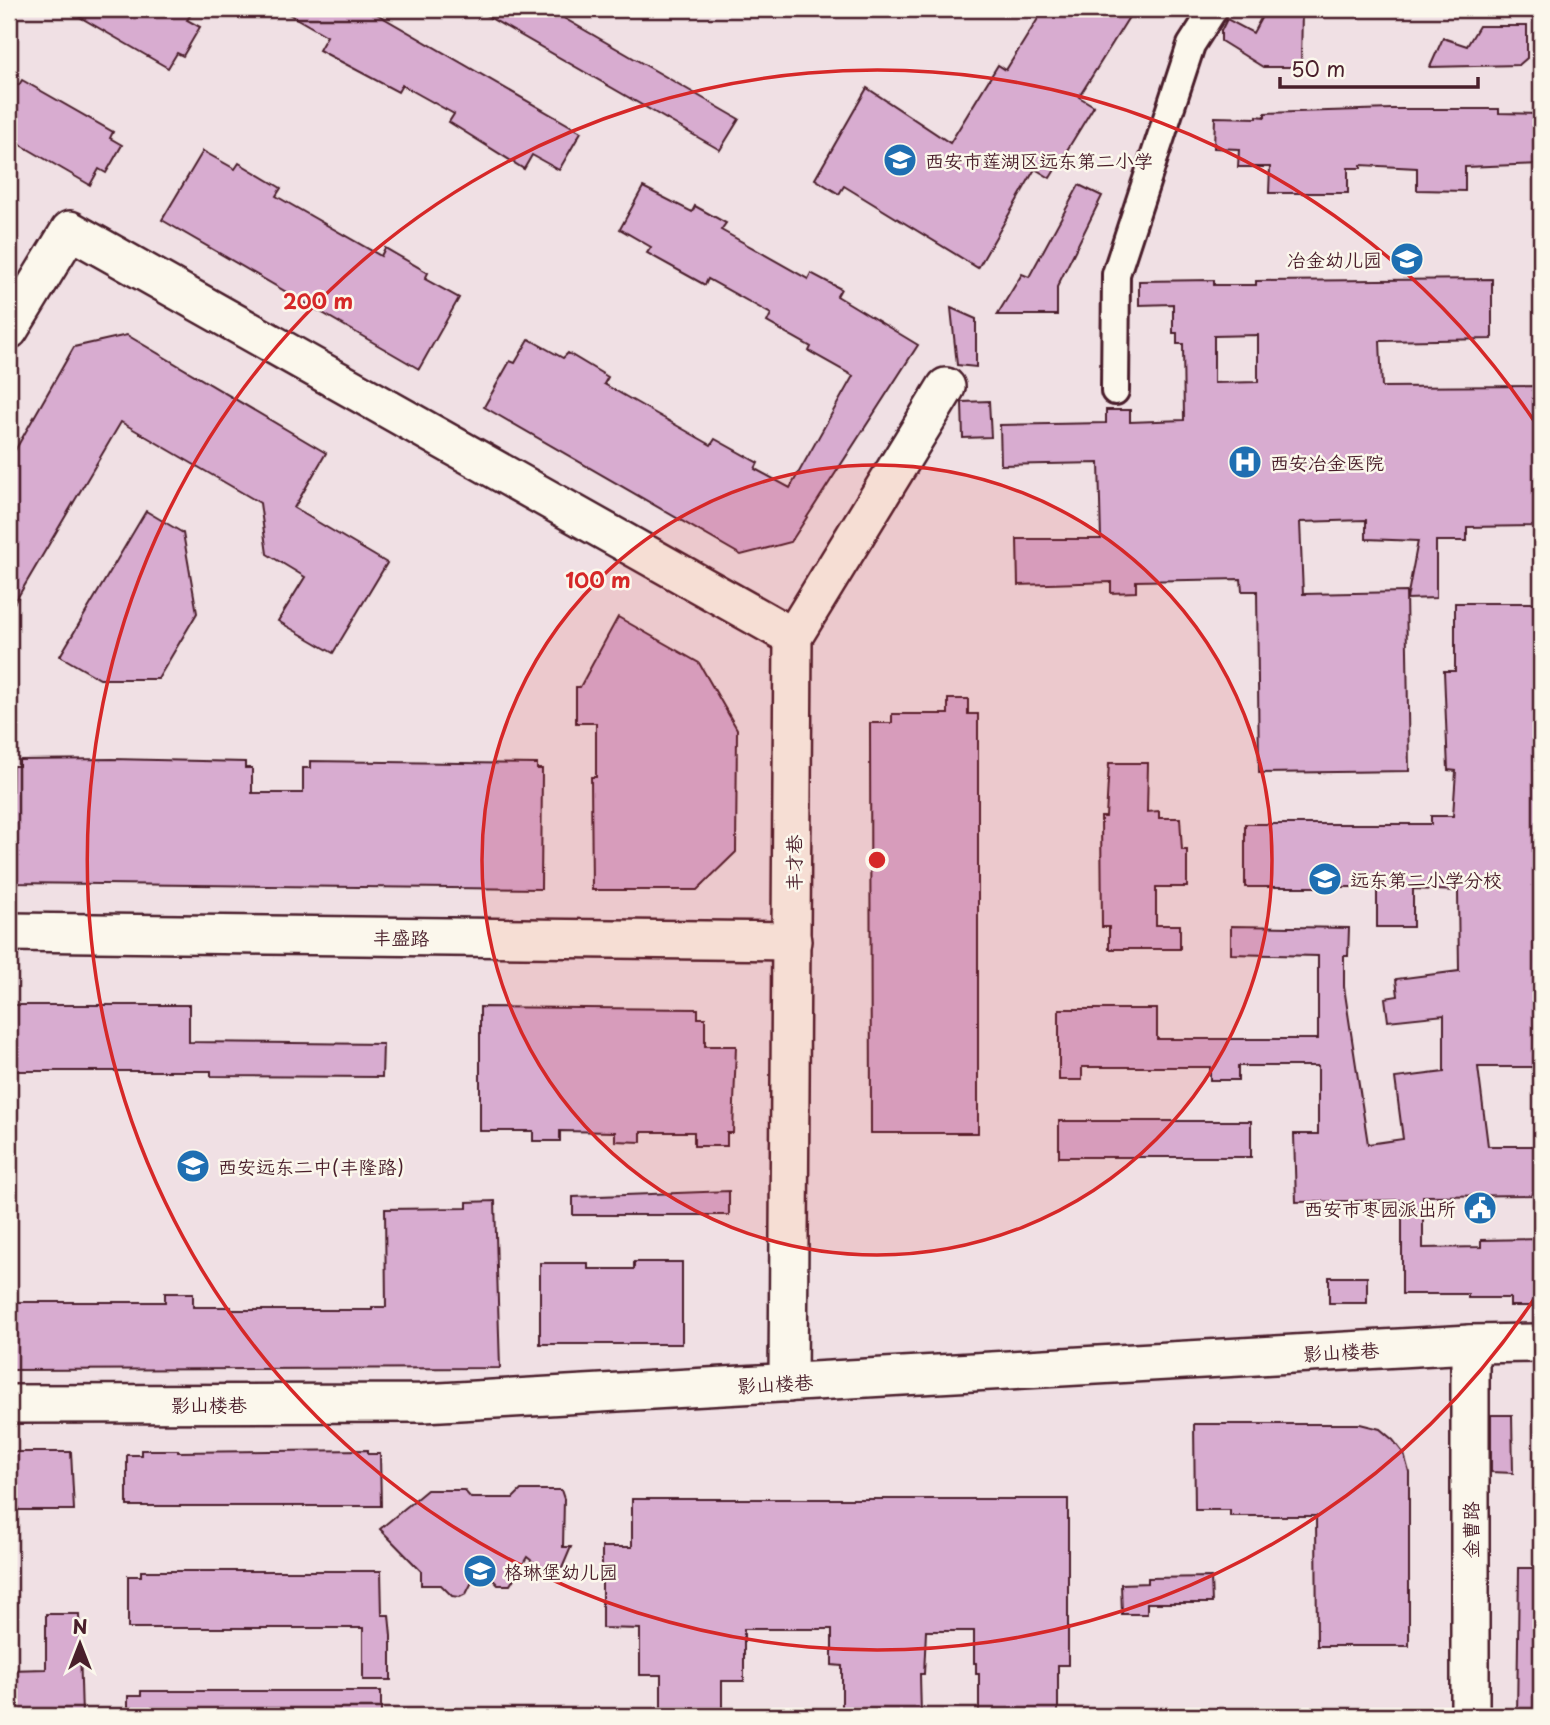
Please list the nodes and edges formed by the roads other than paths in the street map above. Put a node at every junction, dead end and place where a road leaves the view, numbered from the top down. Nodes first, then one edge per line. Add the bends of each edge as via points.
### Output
1 (1214, 9) edge
2 (9, 330) edge
3 (946, 387) dead end
4 (1115, 391) dead end
5 (793, 637) junction
6 (9, 932) edge
7 (792, 941) junction
8 (1470, 1343) junction
9 (1541, 1343) edge
10 (788, 1382) junction
11 (9, 1405) edge
12 (1470, 1716) edge

1 - 4 street via 1191,45 1116,274
2 - 5 street via 70,230
3 - 5 street
5 - 7 street, 丰才巷
6 - 7 street, 丰盛路
7 - 10 street, 丰才巷
8 - 9 street, 影山楼巷
8 - 10 street, 影山楼巷
8 - 12 street, 金曹路
10 - 11 street, 影山楼巷 via 423,1403

